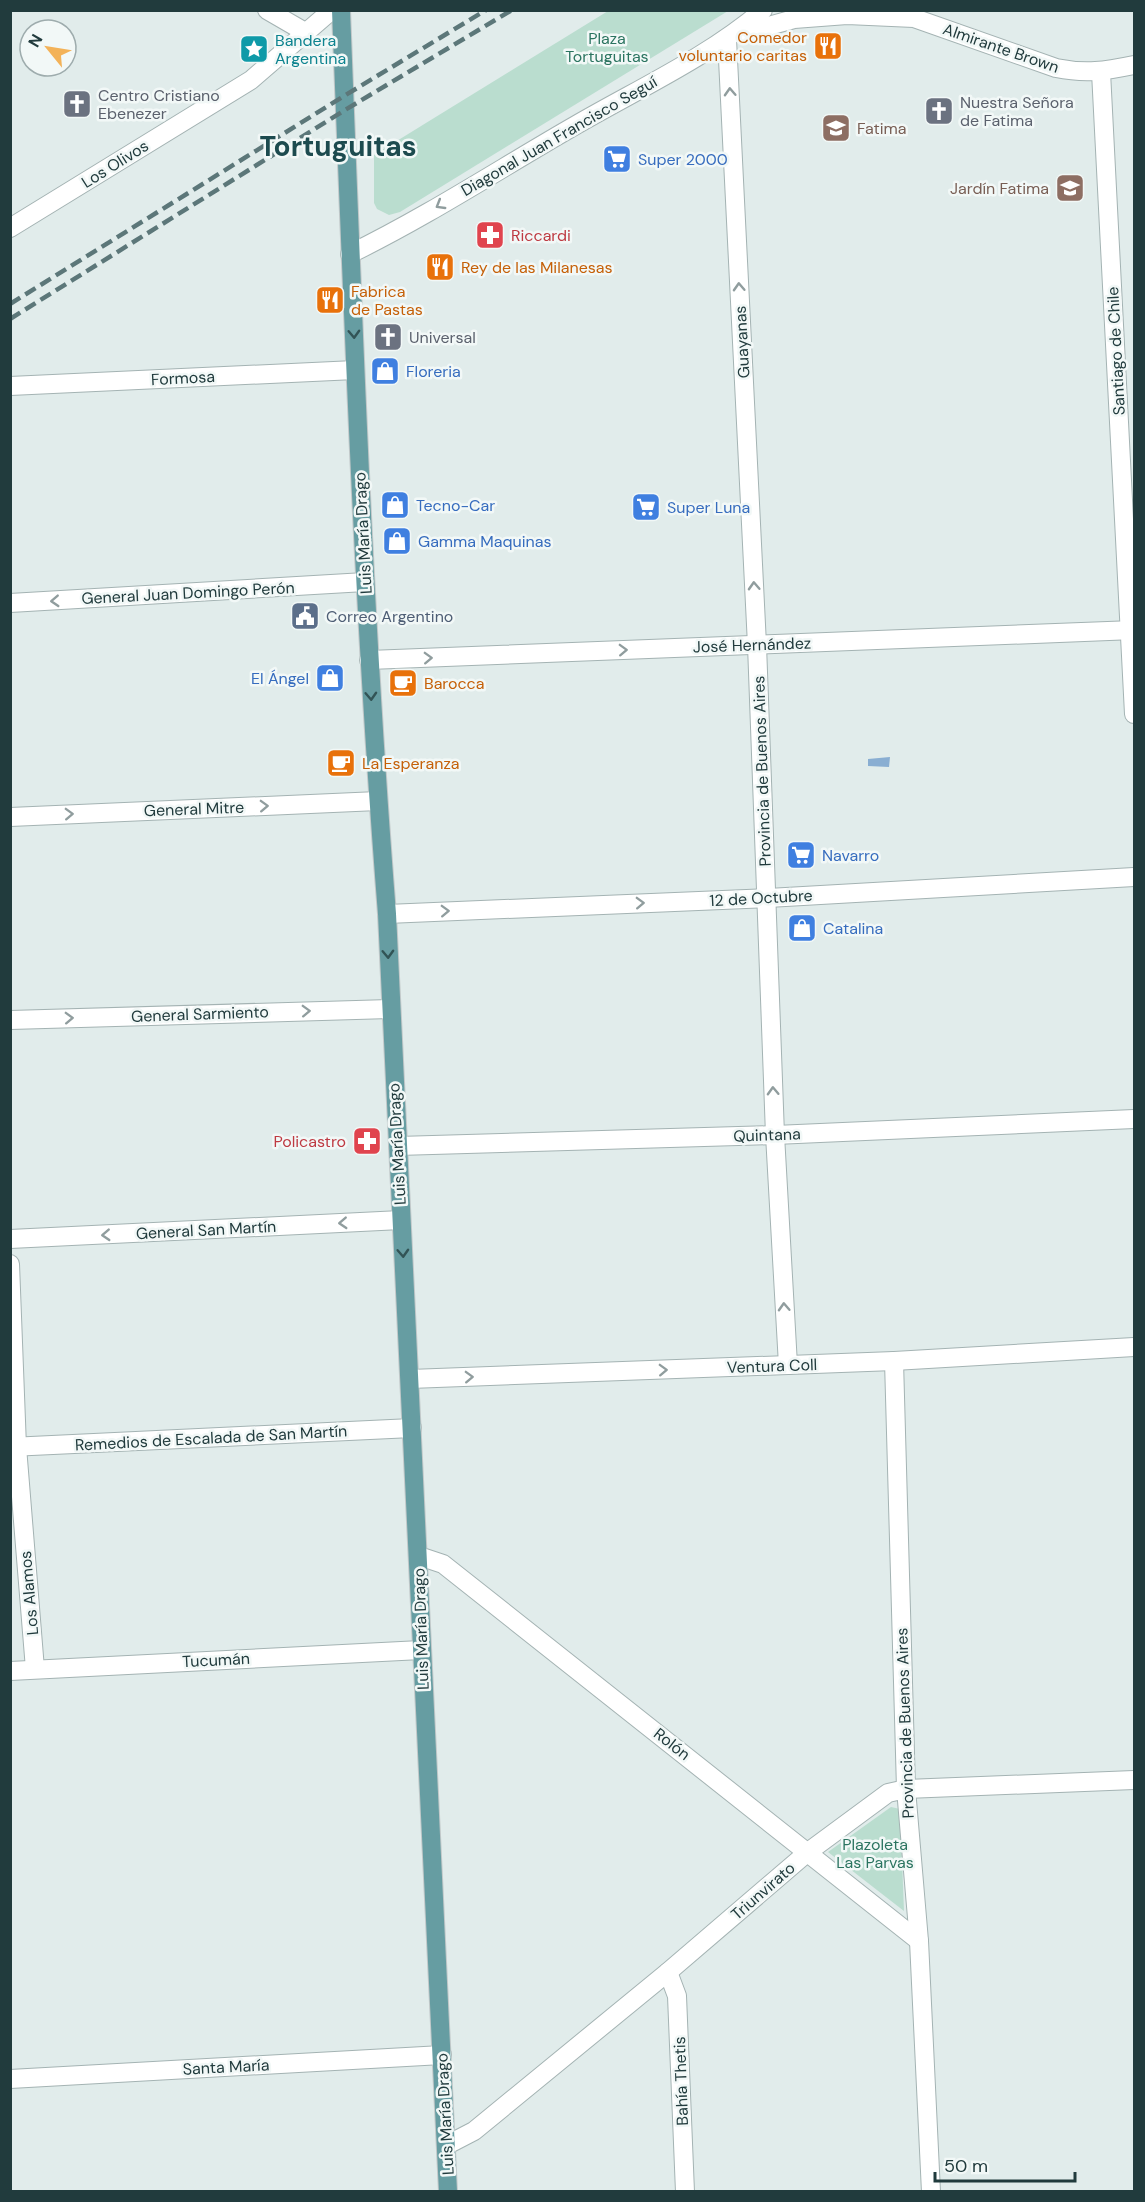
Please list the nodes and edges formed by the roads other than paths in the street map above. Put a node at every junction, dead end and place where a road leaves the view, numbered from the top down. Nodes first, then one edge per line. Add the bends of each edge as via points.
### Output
1 (267, 10) edge
2 (332, 10) edge
3 (341, 10) edge
4 (763, 10) edge
5 (912, 14) edge
6 (305, 32) junction
7 (727, 39) junction
8 (1134, 65) edge
9 (1101, 72) junction
10 (10, 228) edge
11 (350, 254) junction
12 (355, 370) junction
13 (10, 386) edge
14 (365, 582) junction
15 (10, 603) edge
16 (1133, 630) edge
17 (757, 645) junction
18 (369, 660) junction
19 (1134, 714) edge
20 (378, 801) junction
21 (10, 817) edge
22 (1134, 877) edge
23 (768, 898) junction
24 (387, 914) junction
25 (390, 1009) junction
26 (10, 1020) edge
27 (1134, 1119) edge
28 (775, 1136) junction
29 (398, 1146) junction
30 (401, 1220) junction
31 (10, 1239) edge
32 (10, 1264) edge
33 (1134, 1347) edge
34 (894, 1361) junction
35 (788, 1365) junction
36 (410, 1379) junction
37 (412, 1428) junction
38 (14, 1447) edge
39 (419, 1556) junction
40 (421, 1650) junction
41 (35, 1669) junction
42 (10, 1671) edge
43 (1134, 1780) edge
44 (906, 1789) junction
45 (808, 1852) junction
46 (919, 1941) junction
47 (668, 1971) junction
48 (442, 2055) junction
49 (10, 2079) edge
50 (447, 2145) junction
51 (448, 2192) edge
52 (685, 2192) edge
53 (932, 2192) edge

1 - 6 street
2 - 6 street, Los Olivos
3 - 11 main road, Luis María Drago
4 - 7 street, Diagonal Juan Francisco Seguí
5 - 7 street, Almirante Brown via 794,19
5 - 9 street, Almirante Brown via 1056,68
6 - 10 street, Los Olivos via 251,80
7 -> 11 street, Diagonal Juan Francisco Seguí via 394,233
17 -> 7 street, Guayanas
8 - 9 street, Almirante Brown
9 - 16 street, Santiago de Chile
11 -> 12 main road, Luis María Drago
12 - 13 street, Formosa
12 - 14 main road, Luis María Drago
14 -> 15 street, General Juan Domingo Perón
14 - 18 main road, Luis María Drago
16 - 17 street, José Hernández
16 - 19 street, Santiago de Chile
18 -> 17 street, José Hernández
17 - 23 street, Provincia de Buenos Aires
18 -> 20 main road, Luis María Drago
21 -> 20 street, General Mitre
20 - 24 main road, Luis María Drago
22 - 23 street, 12 de Octubre
24 -> 23 street, 12 de Octubre
28 -> 23 street, Provincia de Buenos Aires
24 -> 25 main road, Luis María Drago
26 -> 25 street, General Sarmiento
25 - 29 main road, Luis María Drago
27 - 28 street, Quintana
28 - 29 street, Quintana
35 -> 28 street, Provincia de Buenos Aires
29 - 30 main road, Luis María Drago
30 -> 31 street, General San Martín
30 -> 36 main road, Luis María Drago
32 - 38 street, Los Alamos
33 - 34 street, Ventura Coll
34 - 35 street, Ventura Coll
34 - 44 street, Provincia de Buenos Aires
36 -> 35 street, Ventura Coll
36 - 37 main road, Luis María Drago
37 - 38 street, Remedios de Escalada de San Martín
37 - 39 main road, Luis María Drago
38 - 41 street, Los Alamos
39 - 40 main road, Luis María Drago
39 - 45 street, Rolón via 443,1563
40 - 41 street, Tucumán
40 - 48 main road, Luis María Drago
41 - 42 street, Tucumán
43 - 44 street, Triunvirato
44 - 45 street, Triunvirato via 888,1793
44 - 46 street, Provincia de Buenos Aires
45 - 46 street, Rolón
45 - 47 street, Triunvirato
46 - 53 street, Provincia de Buenos Aires
47 - 50 street, Triunvirato via 474,2131
47 - 52 street, Bahía Thetis via 677,1996
48 - 49 street, Santa María
48 - 50 main road, Luis María Drago
50 - 51 main road, Luis María Drago

